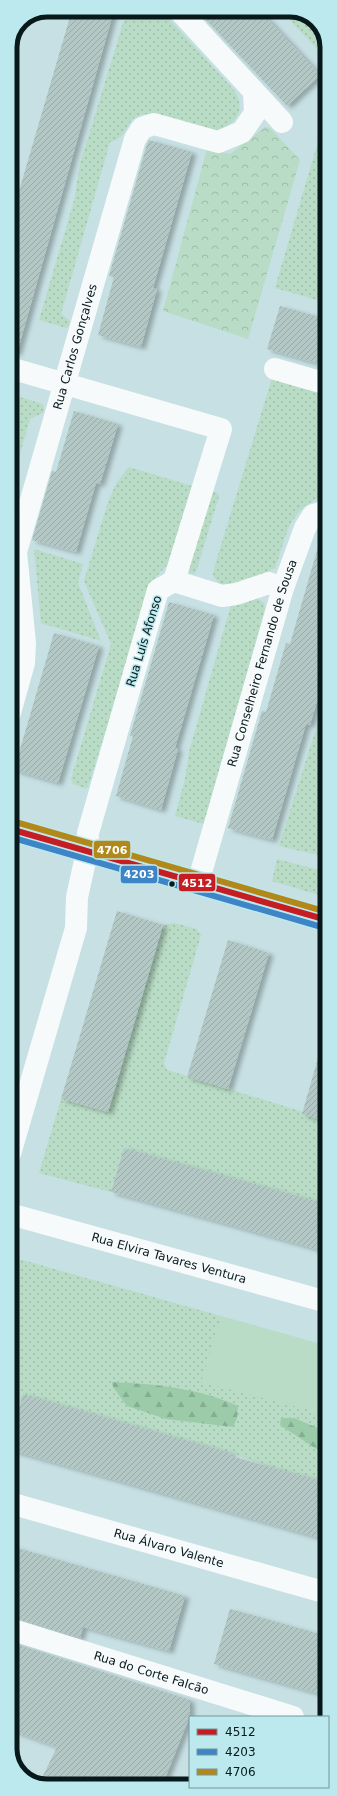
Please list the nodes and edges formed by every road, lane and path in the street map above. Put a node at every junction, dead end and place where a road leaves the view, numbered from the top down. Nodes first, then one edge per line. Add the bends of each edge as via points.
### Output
1 (185, 17) edge
2 (254, 93) junction
3 (282, 122) dead end
4 (275, 369) dead end
5 (17, 370) edge
6 (320, 382) edge
7 (64, 384) junction
8 (320, 513) edge
9 (17, 548) edge
10 (17, 562) edge
11 (174, 581) junction
12 (283, 588) junction
13 (17, 688) edge
14 (17, 831) edge
15 (87, 852) junction
16 (198, 883) junction
17 (320, 918) edge
18 (17, 1130) edge
19 (17, 1216) edge
20 (320, 1300) edge
21 (17, 1505) edge
22 (320, 1591) edge
23 (17, 1631) edge
24 (290, 1716) edge

1 - 2 street
2 - 3 street
2 - 7 street, Rua Carlos Gonçalves via 255,113 242,132 218,142 154,124 142,128 135,139
4 - 6 street
5 - 7 street
7 - 9 street, Rua Carlos Gonçalves
7 - 11 street via 220,429
8 - 12 street, Rua Conselheiro Fernando de Sousa via 313,515 306,528
10 - 13 street, Rua Carlos Gonçalves via 25,643 24,663
11 - 12 street via 222,596 236,594 269,582
11 - 15 street, Rua Luís Afonso via 158,590 99,793 88,834
12 - 16 street, Rua Conselheiro Fernando de Sousa
14 - 15 street
15 - 16 street
15 - 18 street, Rua Luís Afonso via 77,897 76,928
16 - 17 street
19 - 20 street, Rua Elvira Tavares Ventura
21 - 22 street, Rua Álvaro Valente
23 - 24 street, Rua do Corte Falcão

